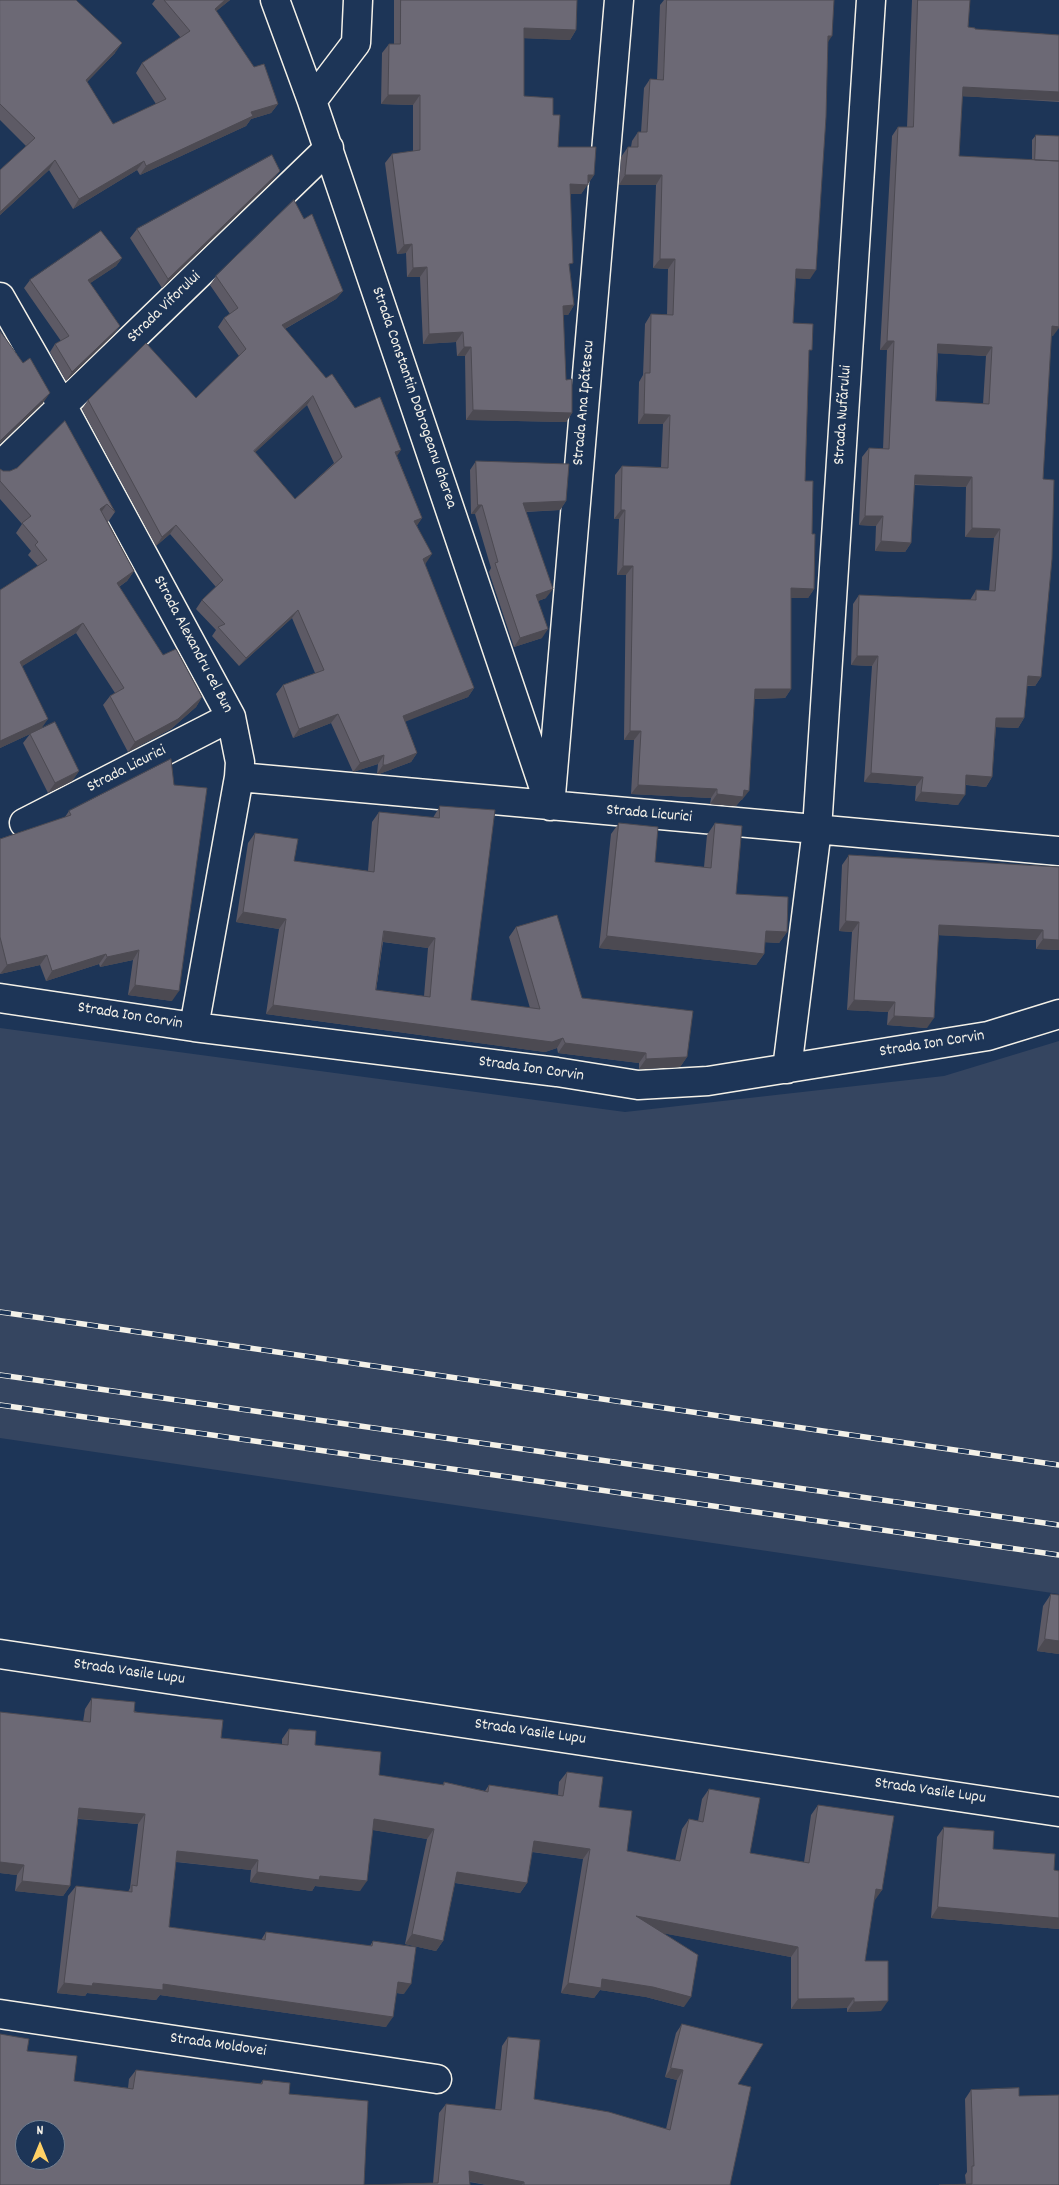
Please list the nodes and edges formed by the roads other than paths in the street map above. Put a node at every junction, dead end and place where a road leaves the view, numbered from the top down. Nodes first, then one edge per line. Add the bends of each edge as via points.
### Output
1 (276, 0) edge
2 (358, 0) edge
3 (619, 0) edge
4 (871, 0) edge
5 (312, 100) junction
6 (328, 148) junction
7 (0, 297) edge
8 (63, 407) junction
9 (0, 466) edge
10 (231, 717) junction
11 (239, 777) junction
12 (550, 806) junction
13 (24, 823) dead end
14 (817, 830) junction
15 (1059, 851) edge
16 (0, 998) edge
17 (1059, 1014) edge
18 (194, 1027) junction
19 (787, 1069) junction
20 (0, 1654) edge
21 (1059, 1812) edge
22 (0, 2014) edge
23 (437, 2078) dead end

1 - 5 street, Strada Constantin Dobrogeanu Gherea
2 - 5 street via 356,43
3 - 12 street, Strada Ana Ipătescu
4 - 14 street, Strada Nufărului
5 - 6 street, Strada Constantin Dobrogeanu Gherea
6 - 8 street, Strada Viforului
6 - 12 street, Strada Constantin Dobrogeanu Gherea
7 - 8 street, Strada Alexandru cel Bun
8 - 9 street, Strada Viforului
8 - 10 street, Strada Alexandru cel Bun
10 - 11 street, Strada Alexandru cel Bun via 240,762
10 - 13 street, Strada Licurici
11 - 12 street, Strada Licurici
11 - 18 street, Strada Alexandru cel Bun
12 - 14 street, Strada Licurici
14 - 15 street, Strada Licurici
14 - 19 street, Strada Nufărului
16 - 18 street, Strada Ion Corvin
17 - 19 street, Strada Ion Corvin via 988,1036
18 - 19 street, Strada Ion Corvin via 638,1085 708,1080
20 - 21 street, Strada Vasile Lupu
22 - 23 street, Strada Moldovei

